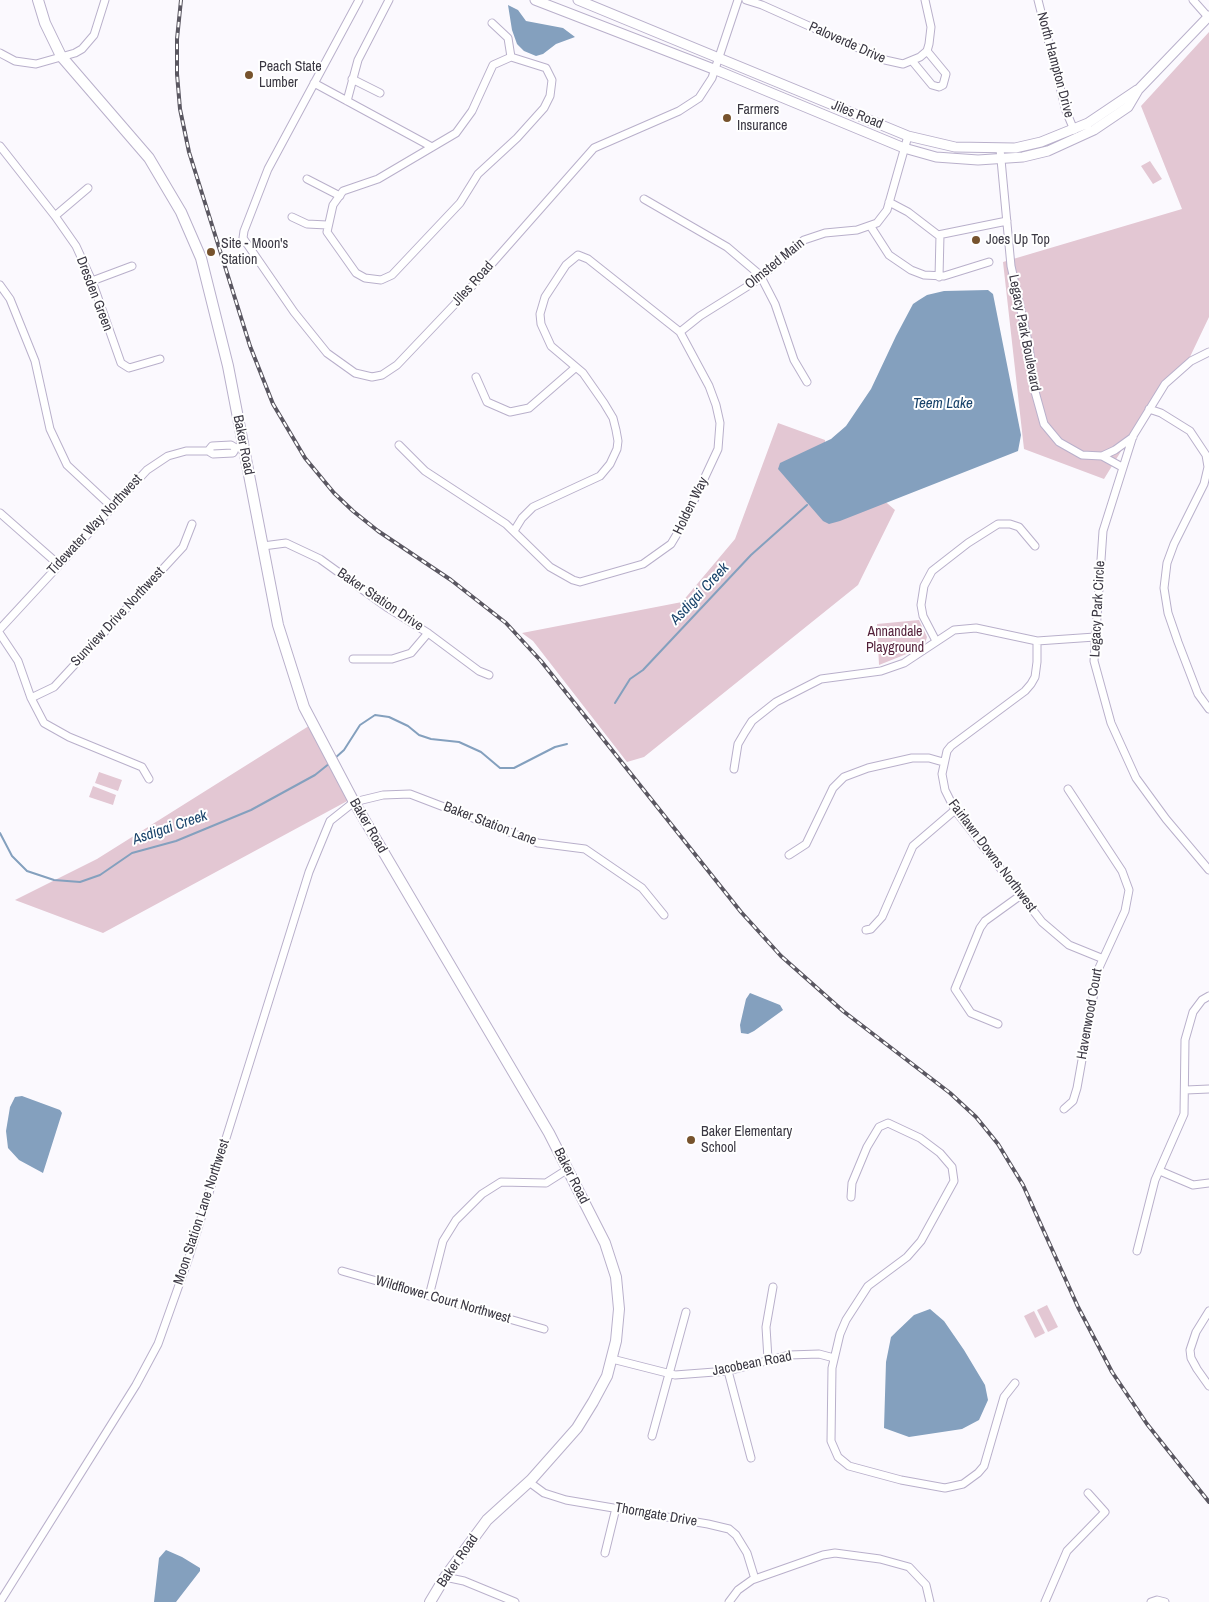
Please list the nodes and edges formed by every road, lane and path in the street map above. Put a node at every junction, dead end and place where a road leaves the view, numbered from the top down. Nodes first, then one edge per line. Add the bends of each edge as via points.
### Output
1 (38, 0) edge
2 (105, 0) edge
3 (359, 0) edge
4 (389, 0) edge
5 (535, 0) edge
6 (578, 0) edge
7 (738, 0) edge
8 (746, 0) edge
9 (925, 0) edge
10 (1038, 0) edge
11 (1192, 0) edge
12 (1209, 16) edge
13 (492, 23) dead end
14 (927, 51) junction
15 (0, 53) edge
16 (61, 56) junction
17 (511, 57) junction
18 (720, 58) junction
19 (913, 62) junction
20 (716, 70) junction
21 (352, 79) junction
22 (314, 83) junction
23 (1138, 90) junction
24 (380, 93) dead end
25 (347, 101) junction
26 (1074, 130) junction
27 (908, 136) junction
28 (0, 146) edge
29 (432, 147) junction
30 (904, 148) junction
31 (1000, 149) junction
32 (1001, 159) junction
33 (307, 179) dead end
34 (88, 188) dead end
35 (340, 196) junction
36 (644, 200) dead end
37 (889, 202) junction
38 (55, 216) junction
39 (292, 217) dead end
40 (1007, 220) junction
41 (327, 226) junction
42 (871, 226) junction
43 (940, 235) junction
44 (989, 262) dead end
45 (132, 266) dead end
46 (761, 277) junction
47 (939, 277) junction
48 (92, 281) junction
49 (0, 285) edge
50 (680, 332) junction
51 (1209, 352) edge
52 (160, 359) dead end
53 (575, 368) junction
54 (476, 377) dead end
55 (807, 382) dead end
56 (1149, 409) junction
57 (1133, 436) junction
58 (399, 445) dead end
59 (240, 447) junction
60 (1102, 456) junction
61 (1122, 467) junction
62 (112, 507) junction
63 (0, 513) edge
64 (192, 524) dead end
65 (514, 531) junction
66 (263, 546) junction
67 (1035, 546) dead end
68 (58, 564) junction
69 (0, 629) edge
70 (428, 633) junction
71 (0, 634) edge
72 (1095, 637) junction
73 (936, 641) junction
74 (1037, 641) junction
75 (353, 659) dead end
76 (489, 675) dead end
77 (32, 698) junction
78 (1209, 710) edge
79 (943, 762) junction
80 (734, 769) dead end
81 (149, 779) dead end
82 (1068, 789) dead end
83 (354, 802) junction
84 (955, 810) junction
85 (789, 855) dead end
86 (1209, 870) edge
87 (1021, 895) junction
88 (664, 915) dead end
89 (866, 930) dead end
90 (1101, 958) junction
91 (1209, 996) edge
92 (998, 1024) dead end
93 (1209, 1089) edge
94 (1186, 1090) junction
95 (1064, 1108) dead end
96 (568, 1169) junction
97 (1160, 1171) junction
98 (1209, 1183) edge
99 (851, 1197) dead end
100 (1137, 1251) dead end
101 (342, 1271) dead end
102 (773, 1287) dead end
103 (428, 1296) junction
104 (1209, 1311) edge
105 (686, 1312) dead end
106 (544, 1329) dead end
107 (834, 1358) junction
108 (612, 1359) junction
109 (768, 1360) junction
110 (728, 1371) junction
111 (669, 1374) junction
112 (1015, 1383) dead end
113 (1209, 1386) edge
114 (652, 1436) dead end
115 (751, 1458) dead end
116 (529, 1482) junction
117 (1088, 1493) dead end
118 (616, 1508) junction
119 (605, 1554) dead end
120 (445, 1577) junction
121 (755, 1579) junction
122 (0, 1602) edge
123 (430, 1602) edge
124 (515, 1602) edge
125 (729, 1602) edge
126 (930, 1602) edge
127 (1046, 1602) edge
128 (1151, 1602) edge
129 (1165, 1602) edge

1 - 16 main road, Baker Road
2 - 16 street via 98,26 88,43 75,53
3 - 22 street
4 - 21 street via 358,60
5 - 20 street, Jiles Road
6 - 18 street, Jiles Road
7 - 18 street
8 - 19 street, Paloverde Drive via 885,60 896,64
9 - 14 street via 931,27
10 - 26 street, North Hampton Drive via 1066,111
11 - 12 street
12 - 23 street, Jiles Road
13 - 17 street via 508,38
14 - 19 street
14 - 19 street via 946,74 943,85 932,85
15 - 16 street via 15,61 36,64
16 - 59 main road, Baker Road via 149,158 181,212 201,258 213,302
17 - 29 street via 493,65 462,127
17 - 41 street via 546,68 552,80 544,108 478,174 460,203 392,275 381,280 356,273 327,232
18 - 20 street
18 - 27 street, Jiles Road
20 - 22 street, Jiles Road via 706,88 688,107 604,143 584,157 474,284 397,365 382,375 372,377 355,373 327,353 244,240 244,231 268,169
20 - 30 street, Jiles Road
21 - 24 street
21 - 25 street
22 - 25 street
23 - 26 street, Jiles Road
23 - 32 street, Jiles Road via 1128,107 1074,141 1048,151
25 - 29 street
26 - 31 street, Jiles Road via 1029,146
27 - 30 street
27 - 31 street, Jiles Road via 955,147
28 - 38 street, Dresden Green
29 - 35 street via 378,179 349,187
30 - 32 street, Jiles Road via 952,160
30 - 37 street
31 - 32 street, Legacy Park Boulevard
32 - 40 street, Legacy Park Boulevard
33 - 35 street
34 - 38 street
35 - 41 street via 333,205
36 - 46 street via 727,248
37 - 42 street via 881,220
37 - 43 street
38 - 48 street, Dresden Green via 76,246
39 - 41 street via 307,224
40 - 43 street
40 - 60 street, Legacy Park Boulevard via 1011,266 1044,424 1059,442 1082,455
42 - 46 street, Olmsted Main via 813,235
42 - 47 street via 889,255 918,273
43 - 47 street
44 - 47 street
45 - 48 street
46 - 50 street, Olmsted Main
46 - 55 street via 779,314 794,360
48 - 52 street, Dresden Green via 121,363 129,368
49 - 62 street via 10,300 35,361 50,429 67,465
50 - 53 street, Holden Way via 582,255 573,258 545,297 540,314 541,324 552,346
50 - 65 street, Holden Way via 709,386 716,405 720,438 718,450 684,524 671,544 643,564 580,582 556,572
51 - 56 street, Legacy Park Circle via 1191,361 1165,384
53 - 54 street via 529,408 510,412 487,402
53 - 65 street via 590,383 613,418 618,441 614,456 600,476 533,507
56 - 57 street, Legacy Park Circle
56 - 78 street via 1190,431 1206,455 1208,467 1204,484 1174,544 1167,563 1164,588 1178,642 1198,694
57 - 60 street via 1116,450
57 - 61 street, Legacy Park Circle
58 - 65 street, Holden Way via 425,471
59 - 62 street, Tidewater Way Northwest via 212,446 208,451 186,451 168,456 147,470
59 - 66 main road, Baker Road
60 - 61 street, Legacy Park Boulevard
61 - 72 street, Legacy Park Circle via 1102,531
62 - 68 street, Tidewater Way Northwest
63 - 68 street
64 - 77 street, Sunview Drive Northwest via 183,547 54,687
66 - 70 street, Baker Station Drive via 286,543 320,559
66 - 83 main road, Baker Road via 283,645 304,708
67 - 73 street via 1019,527 998,524 932,571 924,586 922,605 923,616
68 - 69 street, Tidewater Way Northwest
70 - 75 street via 411,653 392,659
70 - 76 street, Baker Station Drive
71 - 77 street via 18,661
72 - 74 street
72 - 86 street, Legacy Park Circle via 1094,661 1100,688 1111,723 1136,778
73 - 74 street via 954,630 970,627
73 - 80 street via 924,652 899,665 881,671 828,677 776,702 752,721 745,732 738,744
74 - 79 street via 1037,662 1031,684 950,746
77 - 81 street via 44,723 142,768
79 - 84 street, Fairlawn Downs Northwest via 945,790
79 - 85 street via 912,758 844,777 833,788 806,844
82 - 90 street, Havenwood Court via 1128,885 1125,911
83 - 88 street, Baker Station Lane via 383,794 410,794 538,842 585,849 642,888
83 - 96 main road, Baker Road
83 - 122 street, Moon Station Lane Northwest via 330,821 309,872 189,1257 158,1344 136,1385
84 - 87 street, Fairlawn Downs Northwest
84 - 89 street via 913,846 882,917
87 - 90 street, Fairlawn Downs Northwest via 1057,936 1069,945
87 - 92 street via 980,928 955,989 971,1013
90 - 95 street, Havenwood Court via 1077,1088 1073,1101
91 - 94 street via 1194,1012 1185,1040 1183,1080
93 - 94 street
94 - 97 street via 1184,1114
96 - 103 street via 546,1183 501,1182 482,1194 456,1220 443,1241
96 - 108 main road, Baker Road via 604,1243 616,1277 619,1310
97 - 98 street via 1193,1185
97 - 100 street
99 - 107 street via 852,1183 867,1147 878,1127 888,1123 920,1138 952,1167 954,1181 921,1241 907,1257 868,1286 846,1320
101 - 103 street, Wildflower Court Northwest
102 - 109 street via 766,1328
103 - 106 street, Wildflower Court Northwest
104 - 113 street via 1190,1350 1191,1358
105 - 111 street
107 - 109 street, Jacobean Road via 805,1354
107 - 112 street via 831,1441 838,1457 849,1466 932,1486 955,1486 978,1473 987,1458 1004,1397
108 - 111 street, Jacobean Road
108 - 116 main road, Baker Road via 607,1376 577,1428
109 - 110 street, Jacobean Road
110 - 111 street, Jacobean Road
110 - 115 street
111 - 114 street
116 - 118 street, Thorngate Drive via 544,1493 566,1500
116 - 120 main road, Baker Road via 487,1520
117 - 127 street via 1105,1512 1067,1551
118 - 119 street
118 - 121 street, Thorngate Drive via 730,1530 747,1553
120 - 123 main road, Baker Road
120 - 124 street via 464,1581
121 - 125 street via 738,1590
121 - 126 street via 823,1555 850,1554 898,1562 909,1567 926,1585
128 - 129 street

